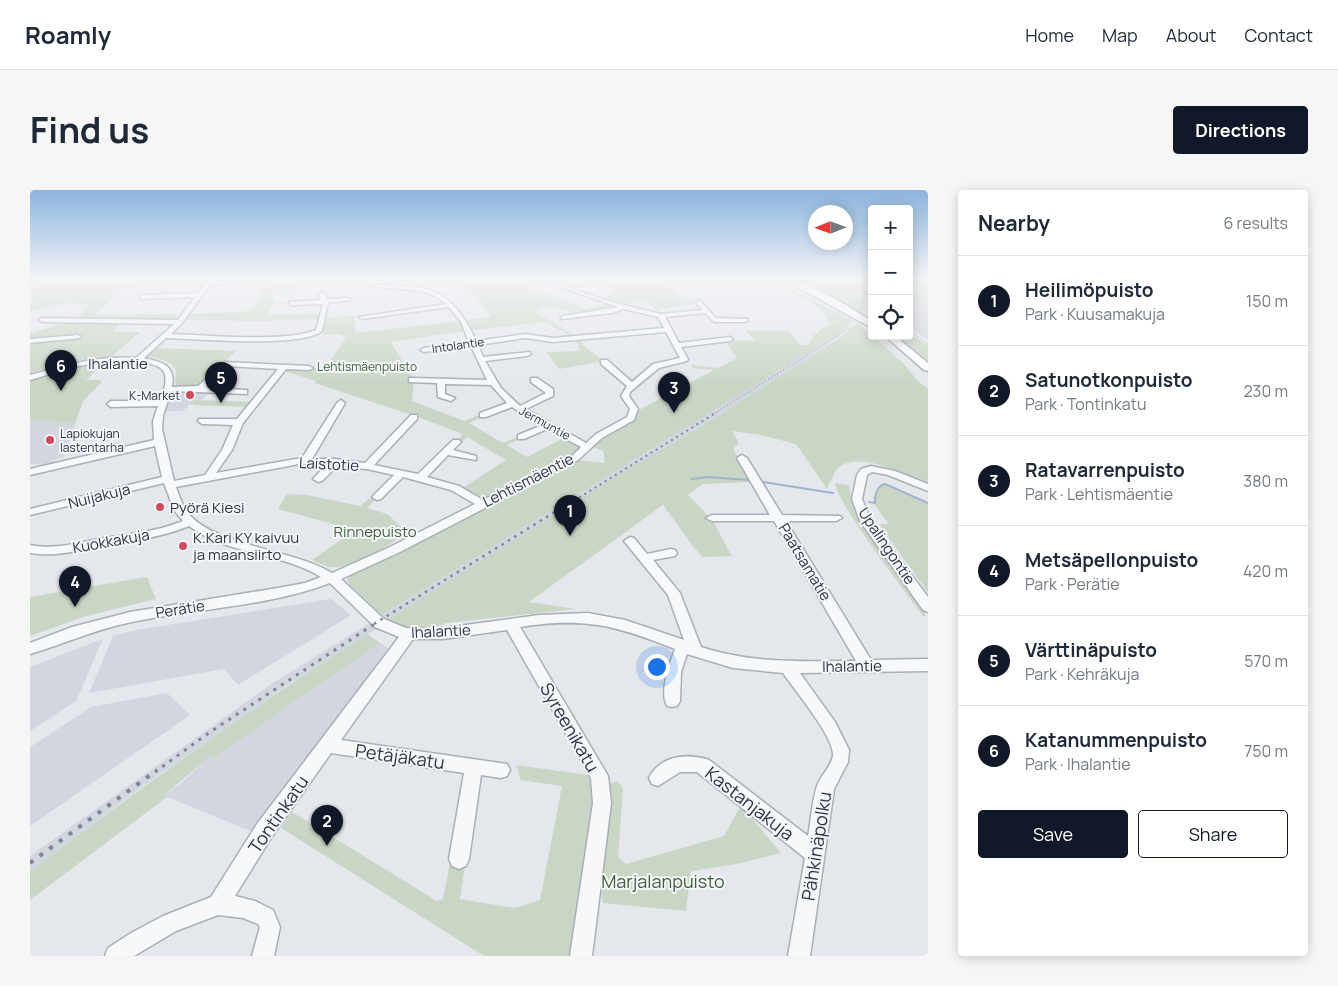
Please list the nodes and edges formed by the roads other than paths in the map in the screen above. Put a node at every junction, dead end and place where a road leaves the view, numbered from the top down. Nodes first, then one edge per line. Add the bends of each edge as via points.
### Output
1 (186, 314) edge
2 (323, 314) edge
3 (388, 314) edge
4 (458, 314) edge
5 (593, 314) edge
6 (652, 314) edge
7 (687, 314) edge
8 (709, 314) edge
9 (853, 314) edge
10 (661, 316) junction
11 (362, 317) dead end
12 (563, 318) dead end
13 (42, 320) dead end
14 (745, 320) dead end
15 (180, 322) junction
16 (868, 323) edge
17 (668, 330) junction
18 (165, 336) junction
19 (78, 337) dead end
20 (730, 339) dead end
21 (894, 340) edge
22 (30, 341) edge
23 (474, 343) junction
24 (677, 345) junction
25 (424, 350) dead end
26 (527, 354) dead end
27 (482, 359) junction
28 (138, 360) junction
29 (604, 362) dead end
30 (284, 366) junction
31 (309, 368) dead end
32 (928, 368) edge
33 (30, 378) edge
34 (412, 380) dead end
35 (534, 380) dead end
36 (441, 381) junction
37 (493, 383) junction
38 (632, 386) junction
39 (166, 389) junction
40 (197, 389) junction
41 (244, 392) dead end
42 (451, 398) dead end
43 (162, 403) junction
44 (341, 403) dead end
45 (111, 404) dead end
46 (516, 407) junction
47 (483, 416) dead end
48 (414, 417) dead end
49 (202, 421) dead end
50 (239, 422) junction
51 (550, 426) junction
52 (521, 437) dead end
53 (159, 442) junction
54 (456, 442) dead end
55 (587, 447) junction
56 (447, 452) junction
57 (473, 458) dead end
58 (742, 458) dead end
59 (306, 460) junction
60 (335, 462) junction
61 (368, 466) junction
62 (30, 472) edge
63 (401, 474) junction
64 (891, 475) junction
65 (208, 478) junction
66 (420, 478) junction
67 (318, 479) dead end
68 (169, 482) junction
69 (928, 488) edge
70 (928, 493) edge
71 (377, 497) dead end
72 (482, 504) junction
73 (30, 512) edge
74 (778, 516) junction
75 (712, 518) dead end
76 (836, 518) dead end
77 (190, 522) junction
78 (630, 541) dead end
79 (30, 549) edge
80 (671, 553) dead end
81 (645, 558) junction
82 (332, 578) junction
83 (928, 607) edge
84 (512, 625) junction
85 (409, 634) junction
86 (689, 647) junction
87 (30, 649) edge
88 (928, 665) edge
89 (867, 666) junction
90 (787, 667) junction
91 (672, 700) dead end
92 (327, 745) junction
93 (474, 767) junction
94 (501, 770) dead end
95 (658, 778) dead end
96 (813, 852) junction
97 (459, 859) dead end
98 (218, 905) junction
99 (116, 956) edge
100 (262, 956) edge
101 (580, 956) edge
102 (798, 956) edge

1 - 15 street
2 - 18 street via 319,331 312,336
3 - 11 street
4 - 23 street, Jermuntie
5 - 12 street
6 - 10 street
7 - 10 street
8 - 14 street via 714,320
9 - 16 main road
10 - 17 street
13 - 15 street
15 - 18 street
17 - 23 street, Intolantie via 553,340 528,336
17 - 24 street
18 - 28 street
19 - 22 street
20 - 24 street
21 - 32 main road
23 - 25 street, Intolantie
23 - 27 street, Jermuntie
24 - 38 street via 684,359 656,366
26 - 27 street
27 - 37 street, Jermuntie
28 - 33 street, Ihalantie via 92,361
28 - 39 street, Ihalantie via 164,367 169,376
29 - 38 street
30 - 31 street
30 - 40 street via 225,364
30 - 50 street
34 - 36 street
35 - 46 street via 550,394
36 - 37 street
36 - 42 street via 441,395
37 - 46 street, Jermuntie
38 - 55 street, Lehtismäentie via 625,396 634,410 633,416
39 - 40 street
39 - 43 street, Ihalantie
40 - 41 street
43 - 45 street
43 - 53 street, Ihalantie via 156,423
44 - 59 street
46 - 47 street
46 - 51 street, Jermuntie
48 - 61 street
49 - 50 street
50 - 65 street via 227,450
51 - 52 street
51 - 55 street, Jermuntie
53 - 62 street
53 - 68 street, Ihalantie
54 - 56 street
55 - 72 street, Lehtismäentie via 575,458
56 - 57 street
56 - 66 street
58 - 74 street, Paatsamatie
59 - 60 street, Laistotie
59 - 65 street, Laistotie
60 - 61 street, Laistotie
60 - 67 street
61 - 63 street, Laistotie
63 - 66 street, Laistotie
63 - 71 street
64 - 69 street
64 - 70 street
64 - 83 street, Upalingontie via 862,482 857,499 862,514
65 - 68 street, Laistotie
66 - 72 street, Laistotie via 455,488
68 - 73 street, Nuijakuja
68 - 77 street, Ihalantie via 177,504
72 - 82 street, Lehtismäentie
74 - 75 street
74 - 76 street
74 - 89 street, Paatsamatie
77 - 79 street, Kuokkakuja via 161,532 68,548
77 - 82 street, Ihalantie via 215,536 300,563
78 - 81 street
80 - 81 street
81 - 86 street via 674,593
82 - 85 street, Ihalantie via 383,626
82 - 87 street, Perätie via 293,591 114,621
84 - 85 street, Ihalantie
84 - 86 street, Ihalantie via 556,618 597,619
84 - 101 street, Syreenikatu via 599,776 602,803
85 - 92 street, Tontinkatu
86 - 90 street, Ihalantie via 732,662
86 - 91 street via 674,672
88 - 89 street, Ihalantie
89 - 90 street, Ihalantie
90 - 96 street, Pähkinäpolku via 834,732 842,750 842,758 827,779
92 - 93 street, Petäjäkatu
92 - 98 street, Tontinkatu via 264,831
93 - 94 street, Petäjäkatu
93 - 97 street
95 - 96 street, Kastanjakuja via 666,770 694,761
96 - 102 street, Pähkinäpolku
98 - 99 street via 170,923
98 - 100 street via 237,906 266,917 270,927

